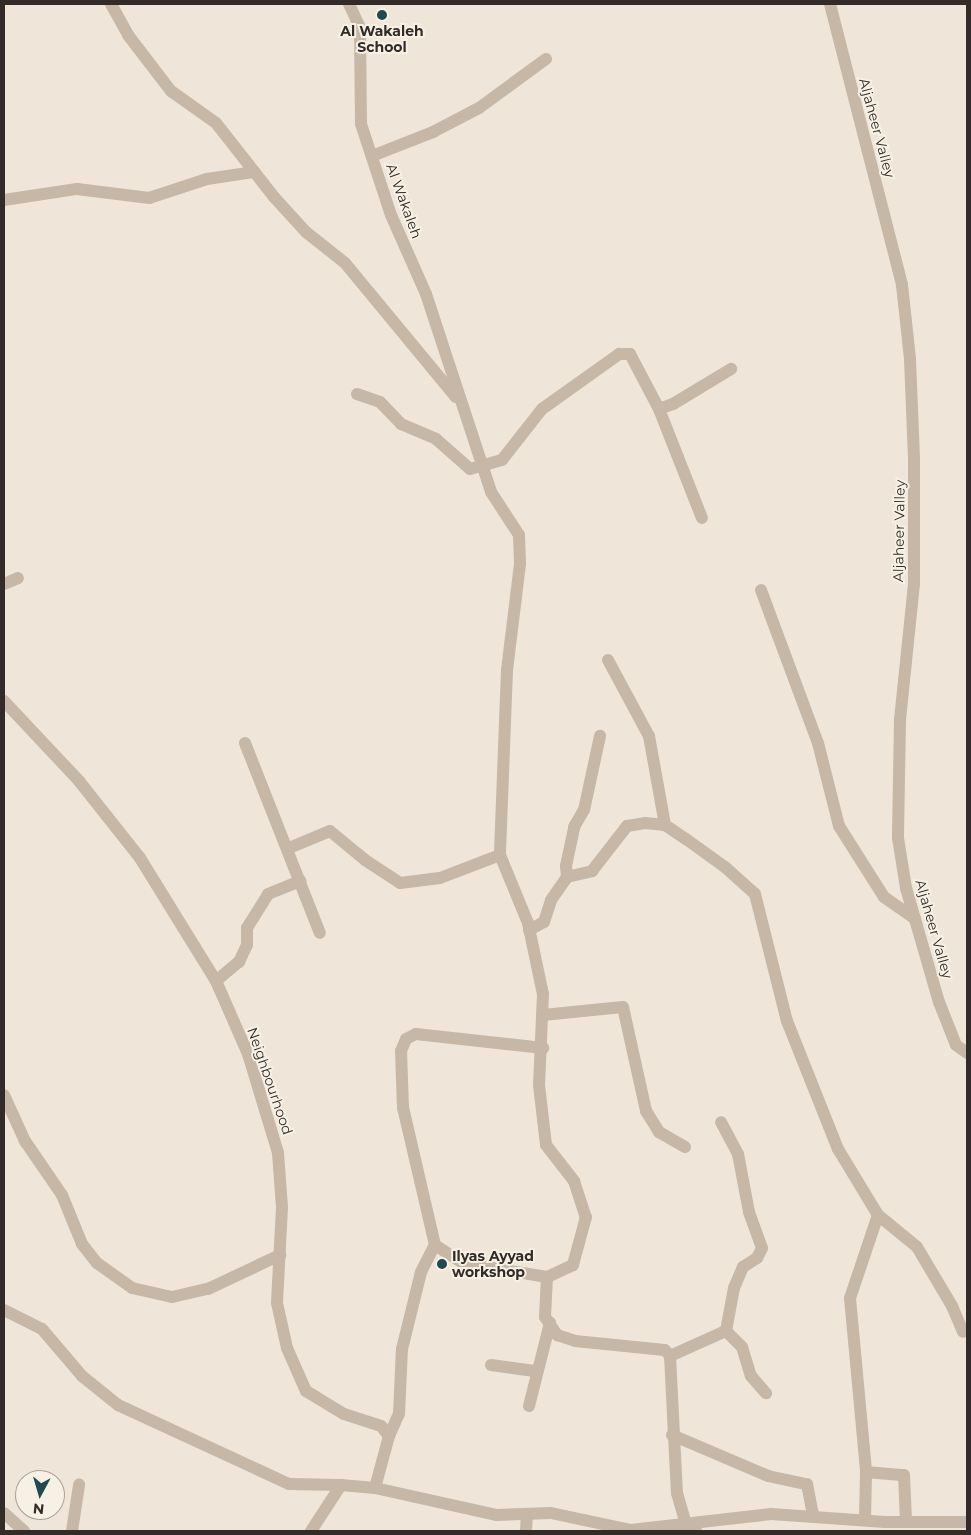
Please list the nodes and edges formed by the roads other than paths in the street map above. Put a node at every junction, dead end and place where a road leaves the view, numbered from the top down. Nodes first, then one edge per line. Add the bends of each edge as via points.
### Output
1 (111, 4) edge
2 (349, 4) edge
3 (830, 4) edge
4 (546, 59) dead end
5 (372, 156) junction
6 (254, 172) junction
7 (4, 200) edge
8 (731, 369) dead end
9 (357, 394) dead end
10 (461, 403) junction
11 (658, 409) junction
12 (482, 468) junction
13 (702, 518) dead end
14 (18, 578) dead end
15 (4, 584) edge
16 (761, 590) dead end
17 (608, 660) dead end
18 (4, 701) edge
19 (600, 736) dead end
20 (246, 743) dead end
21 (664, 825) junction
22 (289, 848) junction
23 (500, 854) junction
24 (567, 877) junction
25 (301, 882) junction
26 (915, 919) junction
27 (529, 930) junction
28 (320, 933) dead end
29 (216, 981) junction
30 (543, 1015) junction
31 (543, 1048) junction
32 (967, 1053) edge
33 (4, 1095) edge
34 (721, 1122) dead end
35 (685, 1147) dead end
36 (878, 1215) junction
37 (435, 1245) junction
38 (280, 1255) junction
39 (547, 1277) junction
40 (4, 1310) edge
41 (550, 1323) junction
42 (726, 1332) junction
43 (963, 1332) dead end
44 (670, 1356) junction
45 (491, 1365) dead end
46 (535, 1371) junction
47 (766, 1393) dead end
48 (529, 1406) dead end
49 (672, 1435) junction
50 (389, 1436) junction
51 (866, 1472) junction
52 (79, 1485) dead end
53 (341, 1485) junction
54 (375, 1488) junction
55 (4, 1513) edge
56 (527, 1514) junction
57 (813, 1516) junction
58 (965, 1518) edge
59 (865, 1519) junction
60 (906, 1520) junction
61 (886, 1526) edge
62 (691, 1528) edge
63 (24, 1531) edge
64 (72, 1531) edge
65 (311, 1531) edge
66 (526, 1531) edge

1 - 6 street via 128,35 171,91 216,123
2 - 5 street, Al Wakaleh via 360,28 361,124
3 - 26 street, Aljaheer Valley via 902,285 910,359 914,584 900,720 898,838
4 - 5 street via 479,108 433,132
5 - 10 street, Al Wakaleh via 391,215 426,294
6 - 7 street via 207,179 149,198 77,189
6 - 10 street via 306,232 345,263
8 - 11 street via 673,404
9 - 12 street via 380,402 401,424 436,439 470,469
10 - 12 street, Al Wakaleh
11 - 12 street via 630,354 618,354 542,409 502,460
11 - 13 street
12 - 23 street, Al Wakaleh via 491,492 519,535 520,564 507,670
14 - 15 street
16 - 26 street via 818,743 839,826 884,897
17 - 21 street via 649,736
18 - 29 street, Neighbourhood via 79,781 140,858
19 - 24 street via 584,810 574,827 566,866
20 - 22 street
21 - 24 street via 645,823 627,826 592,871
21 - 36 street via 725,867 755,894 787,1021 838,1149
22 - 23 street via 330,831 400,883 440,878
22 - 25 street
23 - 27 street
24 - 27 street via 551,900 544,922
25 - 28 street
25 - 29 street via 268,894 247,928 247,945 239,962
26 - 32 street, Aljaheer Valley via 939,1002 956,1045
27 - 30 street via 543,994
29 - 38 street, Neighbourhood via 248,1054 278,1154
30 - 31 street
30 - 35 street via 623,1007 640,1098 660,1132
31 - 37 street via 416,1034 406,1039 401,1051 403,1108
31 - 39 street via 539,1084 546,1145 574,1181 586,1216 573,1265
33 - 38 street via 25,1141 62,1195 82,1244 97,1263 132,1288 172,1296 199,1291
34 - 42 street via 738,1154 750,1212 762,1248 757,1258 743,1267
36 - 43 street via 917,1247 952,1306
36 - 51 street via 850,1298
37 - 39 street via 463,1263
37 - 50 street via 421,1272 402,1349 399,1414
38 - 50 street, Neighbourhood via 277,1303 287,1348 306,1391 344,1414 381,1426
39 - 41 street via 546,1317
40 - 53 street via 42,1329 82,1376 118,1405 289,1484
41 - 44 street via 557,1335 575,1341 665,1350
41 - 46 street via 543,1357
42 - 44 street
42 - 47 street via 742,1347 751,1376
44 - 49 street
45 - 46 street
46 - 48 street
49 - 57 street via 768,1476 807,1484
49 - 62 street via 678,1493
50 - 54 street
51 - 59 street
51 - 60 street via 904,1475
52 - 64 street
53 - 54 street
53 - 65 street
54 - 56 street via 497,1515
55 - 63 street
56 - 62 street via 551,1513 631,1530
56 - 66 street
57 - 59 street
57 - 62 street via 771,1514
58 - 60 street
59 - 61 street
60 - 61 street

